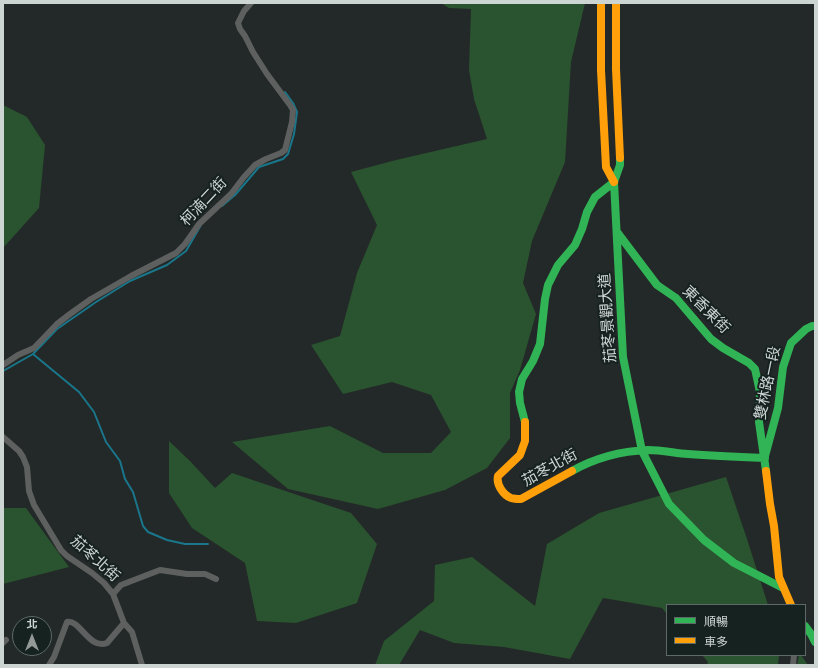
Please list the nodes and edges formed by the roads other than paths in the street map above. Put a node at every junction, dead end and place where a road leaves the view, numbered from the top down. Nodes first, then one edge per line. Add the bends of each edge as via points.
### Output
1 (251, 3) edge
2 (601, 3) edge
3 (616, 3) edge
4 (614, 182) junction
5 (617, 232) junction
6 (815, 326) edge
7 (3, 365) edge
8 (3, 437) edge
9 (642, 451) junction
10 (765, 458) junction
11 (216, 579) dead end
12 (783, 588) junction
13 (112, 594) junction
14 (791, 604) edge
15 (124, 623) junction
16 (806, 627) edge
17 (815, 642) edge
18 (49, 665) edge
19 (142, 665) edge

1 - 7 street, 柯湳二街 via 238,23 253,52 293,110 285,150 255,165 231,194 199,224 176,253 91,299 56,324 34,348
2 - 4 street, 茄苳景觀大道 via 601,70 606,167
3 - 4 street, 茄苳景觀大道 via 620,165
4 - 5 street, 茄苳景觀大道
4 - 9 street, 茄苳北街 via 595,197 575,245 558,265 548,285 540,344 522,379 519,392 525,423 525,441 520,455 497,480 508,498 517,500 582,465 616,454
5 - 9 street, 茄苳景觀大道 via 623,357
5 - 10 street, 東香東街 via 657,284 676,298 711,339 755,369 760,392 759,422
6 - 10 street, 雙林路一段 via 806,329 790,344
8 - 13 street, 茄苳北街 via 19,450 23,457 34,505 61,550 104,583
9 - 10 street, 茄苳北街
9 - 12 street, 茄苳景觀大道 via 669,504 704,540 734,563
10 - 12 street via 779,577
11 - 13 street via 205,574 160,570 120,585
12 - 14 street
13 - 15 street, 茄苳北街
15 - 18 street via 107,643 103,644 83,633 70,621 67,622
15 - 19 street, 茄苳北街 via 132,632
16 - 17 street

